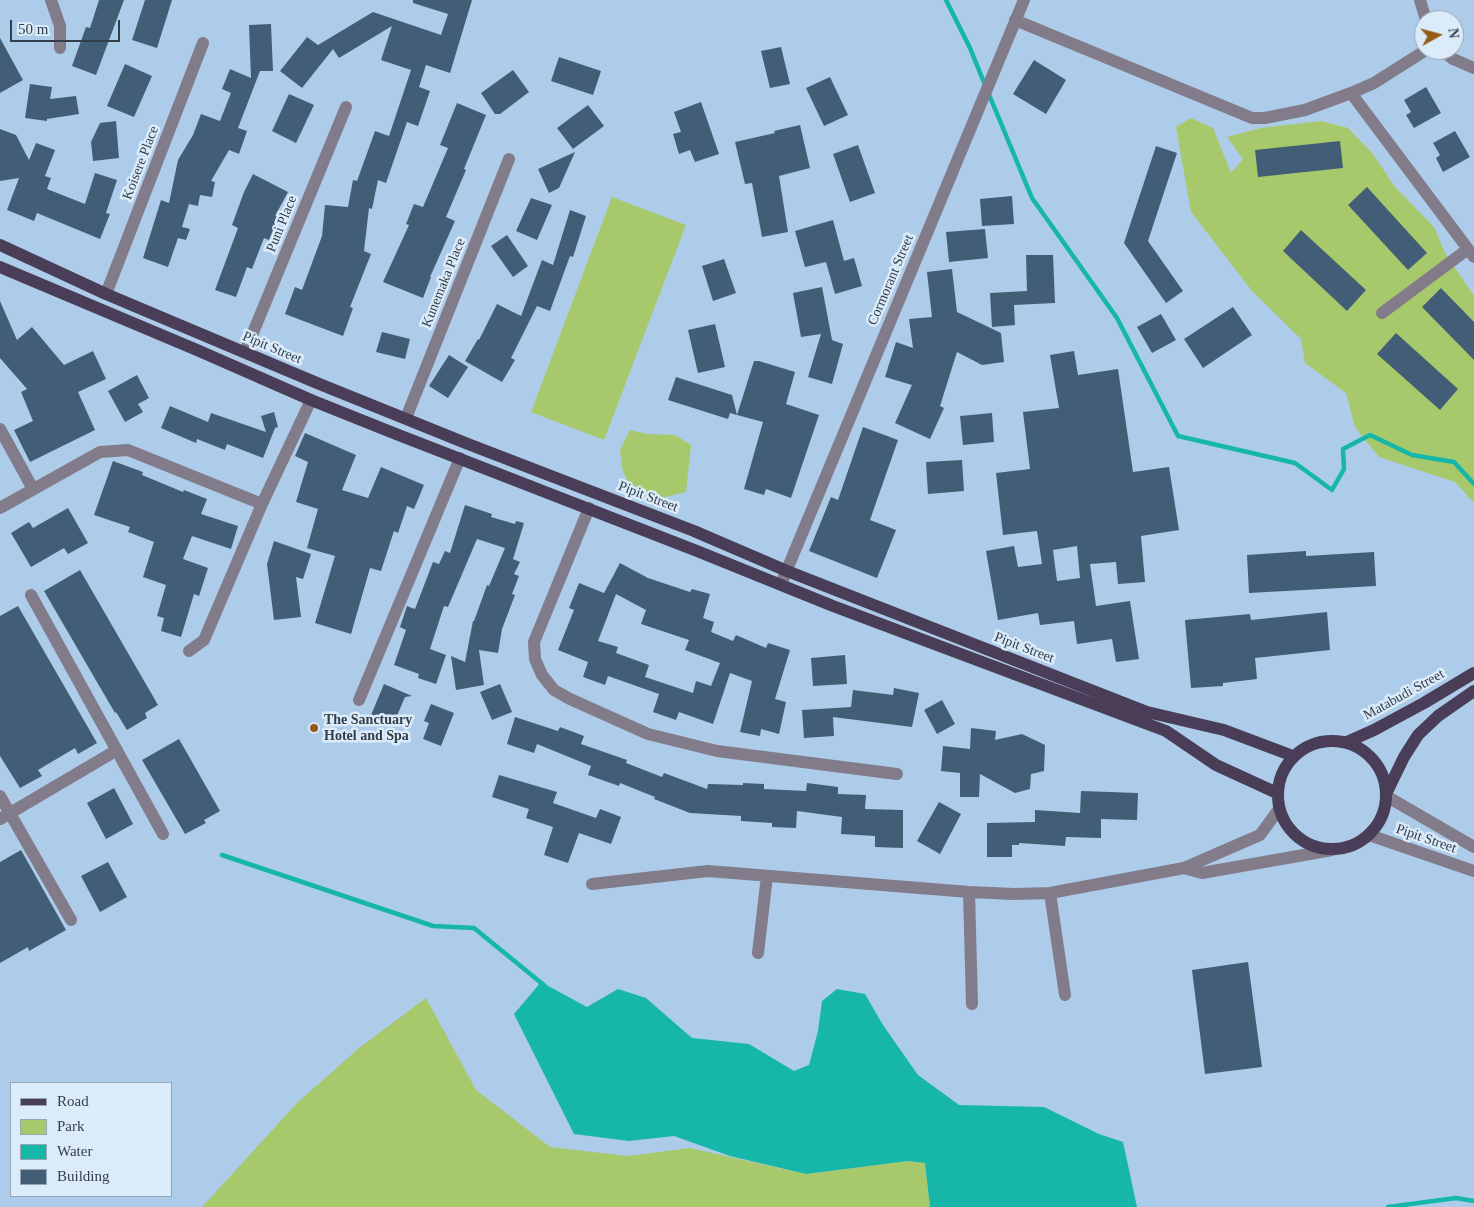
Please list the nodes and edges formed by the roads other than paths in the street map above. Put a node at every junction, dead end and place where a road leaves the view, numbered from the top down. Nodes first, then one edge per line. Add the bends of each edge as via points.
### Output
1 (51, 0) edge
2 (1024, 0) edge
3 (1015, 20) junction
4 (203, 43) dead end
5 (60, 48) dead end
6 (1414, 58) edge
7 (1455, 60) edge
8 (1474, 68) edge
9 (1351, 93) junction
10 (346, 107) dead end
11 (509, 159) dead end
12 (0, 245) edge
13 (1471, 253) edge
14 (0, 267) edge
15 (106, 294) junction
16 (1382, 313) dead end
17 (245, 352) junction
18 (311, 400) junction
19 (406, 418) junction
20 (0, 429) edge
21 (460, 458) junction
22 (33, 489) junction
23 (262, 504) junction
24 (0, 508) edge
25 (589, 508) junction
26 (787, 571) junction
27 (781, 584) junction
28 (31, 595) dead end
29 (189, 651) dead end
30 (1474, 672) edge
31 (1474, 691) edge
32 (359, 700) dead end
33 (1347, 742) junction
34 (117, 750) junction
35 (1293, 756) junction
36 (898, 774) dead end
37 (1277, 793) junction
38 (1386, 795) junction
39 (0, 796) edge
40 (1279, 809) junction
41 (5, 816) edge
42 (163, 834) dead end
43 (1369, 835) junction
44 (1474, 847) edge
45 (1332, 850) junction
46 (1184, 868) junction
47 (1474, 871) edge
48 (767, 876) junction
49 (592, 884) dead end
50 (969, 892) junction
51 (1050, 893) junction
52 (72, 920) dead end
53 (758, 953) dead end
54 (1065, 995) dead end
55 (972, 1004) dead end

1 - 5 street via 60,26
2 - 3 street, Cormorant Street
3 - 9 street via 1252,118 1305,110
3 - 26 street, Cormorant Street
4 - 15 street, Koisere Place
6 - 9 street via 1374,83
7 - 8 street
9 - 13 street
10 - 17 street, Puni Place
11 - 19 street, Kunemaka Place
12 - 15 main road, Pipit Street
13 - 16 street
14 - 18 main road, Pipit Street
15 - 17 main road, Pipit Street
17 - 19 main road, Pipit Street
18 - 21 main road, Pipit Street
18 - 23 street
19 - 26 main road, Pipit Street
20 - 22 street
21 - 25 main road, Pipit Street
21 - 32 street
22 - 23 street via 100,452 128,450
22 - 24 street
23 - 29 street via 204,640
25 - 27 main road, Pipit Street
25 - 36 street via 534,642 538,667 554,690 648,734 717,751
26 - 27 street, Cormorant Street
26 - 35 main road, Pipit Street via 1147,712 1224,730
27 - 37 main road, Pipit Street via 1166,731 1216,766
28 - 34 street
30 - 33 main road, Matabudi Street via 1424,703
31 - 38 main road via 1438,716 1418,735
33 - 35 main road via 1318,742
33 - 38 main road via 1371,756 1384,780
34 - 41 street
34 - 42 street
35 - 37 main road via 1284,766
37 - 40 main road
38 - 43 main road via 1384,810
38 - 44 street, Pipit Street
39 - 41 street
40 - 45 main road via 1286,826 1298,838 1314,847
40 - 46 street via 1260,835
41 - 52 street
43 - 45 main road via 1358,843
43 - 47 street, Pipit Street
45 - 46 street via 1202,873
46 - 51 street
48 - 49 street via 708,871
48 - 50 street
48 - 53 street
50 - 51 street
50 - 55 street
51 - 54 street

